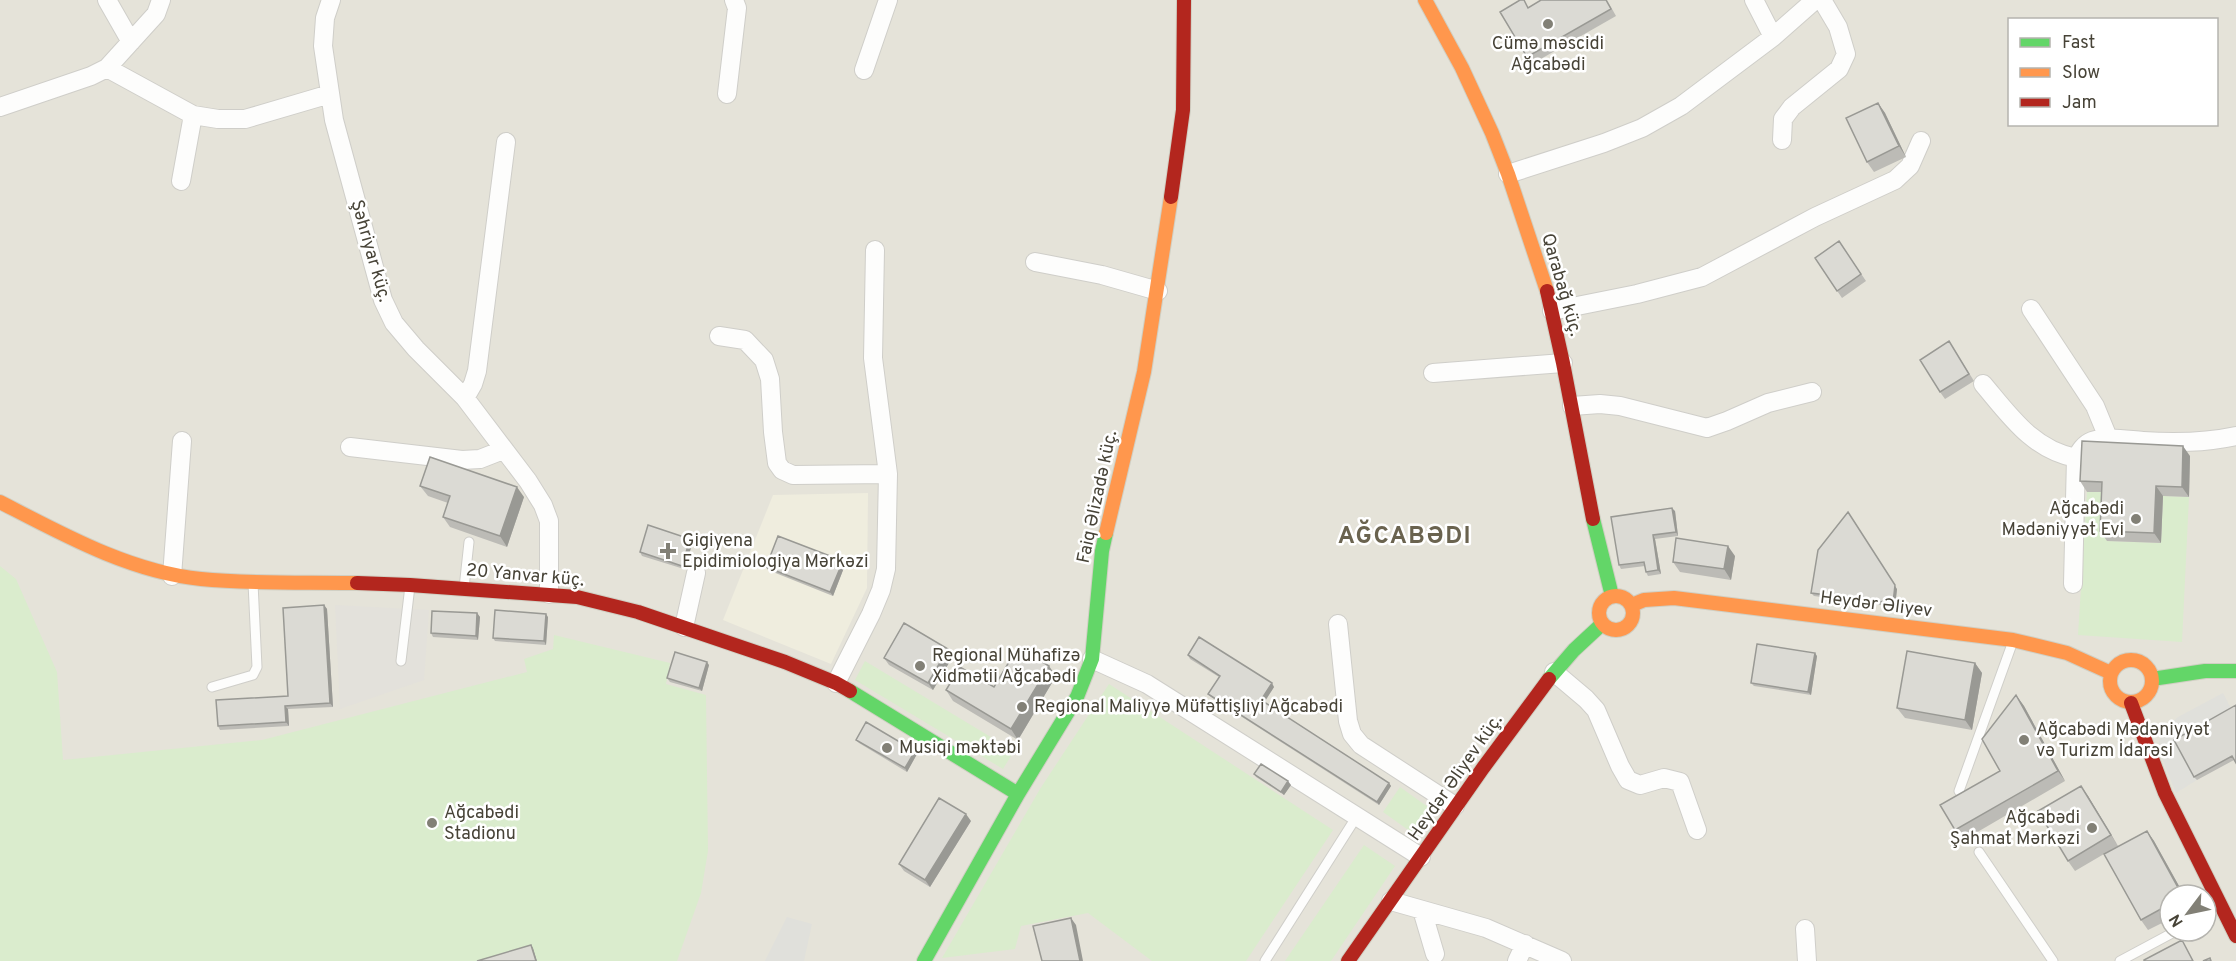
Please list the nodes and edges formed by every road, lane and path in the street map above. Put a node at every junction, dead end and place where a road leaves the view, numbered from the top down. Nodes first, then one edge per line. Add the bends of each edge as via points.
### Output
1 (107, 0) edge
2 (161, 0) edge
3 (332, 0) edge
4 (734, 0) edge
5 (888, 0) edge
6 (1184, 0) edge
7 (1425, 0) edge
8 (1754, 0) edge
9 (1815, 0) edge
10 (1822, 0) edge
11 (1773, 37) junction
12 (131, 42) junction
13 (107, 68) junction
14 (864, 70) dead end
15 (330, 94) junction
16 (726, 94) dead end
17 (0, 107) edge
18 (193, 115) junction
19 (1782, 140) dead end
20 (1921, 141) dead end
21 (506, 142) dead end
22 (1508, 174) junction
23 (181, 181) dead end
24 (875, 250) dead end
25 (1035, 262) dead end
26 (1158, 291) junction
27 (2031, 309) dead end
28 (1552, 311) junction
29 (719, 336) dead end
30 (1563, 363) junction
31 (1433, 373) dead end
32 (1983, 384) dead end
33 (1812, 392) dead end
34 (465, 398) junction
35 (1572, 406) junction
36 (2236, 436) edge
37 (2109, 440) junction
38 (182, 441) dead end
39 (350, 447) dead end
40 (503, 450) junction
41 (2076, 458) junction
42 (888, 474) junction
43 (0, 502) edge
44 (469, 542) dead end
45 (696, 573) dead end
46 (172, 576) junction
47 (253, 580) junction
48 (2073, 584) dead end
49 (410, 585) junction
50 (464, 589) junction
51 (549, 594) junction
52 (1612, 596) junction
53 (1632, 605) junction
54 (1338, 624) dead end
55 (1602, 624) junction
56 (684, 627) junction
57 (2013, 640) junction
58 (1092, 659) junction
59 (401, 661) dead end
60 (2236, 671) edge
61 (1554, 672) junction
62 (2111, 673) junction
63 (2152, 679) junction
64 (836, 683) junction
65 (212, 687) dead end
66 (2131, 703) junction
67 (1959, 791) edge
68 (1018, 794) junction
69 (1455, 807) junction
70 (1357, 816) junction
71 (1697, 830) dead end
72 (1979, 852) dead end
73 (1421, 857) junction
74 (1391, 901) junction
75 (2221, 907) junction
76 (1422, 909) junction
77 (2218, 909) edge
78 (1805, 929) dead end
79 (2236, 936) edge
80 (2158, 941) edge
81 (1526, 944) junction
82 (1435, 954) dead end
83 (924, 961) edge
84 (1265, 961) edge
85 (1348, 961) edge
86 (1516, 961) edge
87 (1562, 961) edge
88 (1807, 961) edge
89 (2053, 961) edge
90 (2120, 961) edge

1 - 12 street
2 - 12 street via 156,14
3 - 15 street, Şəhriyar küç. via 323,46
4 - 16 street via 737,8
5 - 14 street
6 - 26 street, Faiq Əlizadə küç. via 1183,110
7 - 22 street, Qarabağ küç. via 1462,68
8 - 11 street
9 - 11 street
10 - 19 street via 1838,27 1846,54 1839,69 1783,119
11 - 22 street via 1681,106 1642,129
12 - 13 street
13 - 17 street
13 - 18 street
15 - 18 street via 245,119
15 - 34 street, Şəhriyar küç. via 343,157 383,300 394,323
18 - 23 street
20 - 28 street via 1910,166 1895,180 1702,277
21 - 34 street via 477,371
22 - 28 street, Qarabağ küç.
24 - 42 street via 873,358
25 - 26 street
26 - 58 street, Faiq Əlizadə küç. via 1144,372 1102,551
27 - 37 street via 2096,406
28 - 30 street, Qarabağ küç.
29 - 42 street via 745,340 764,360 771,379 773,432 777,463 782,470 793,475
30 - 31 street
30 - 35 street, Qarabağ küç.
32 - 41 street via 2019,427 2059,455
33 - 35 street via 1768,403 1707,428 1620,406
34 - 40 street, Şəhriyar küç.
35 - 52 street, Qarabağ küç.
36 - 37 street via 2187,443
37 - 41 street via 2092,441
38 - 46 street
39 - 40 street via 462,460 480,459
40 - 51 street, Şəhriyar küç. via 528,481 549,521
41 - 48 street
42 - 64 street via 886,569 881,590
43 - 46 street, 20 Yanvar küç. via 114,557
44 - 50 lane
45 - 56 street
46 - 47 street, 20 Yanvar küç.
47 - 49 street, 20 Yanvar küç.
47 - 65 lane via 257,667 252,675
49 - 50 street, 20 Yanvar küç.
49 - 59 lane
50 - 51 street, 20 Yanvar küç.
51 - 56 street, 20 Yanvar küç. via 599,602
52 - 53 street via 1624,597
52 - 55 street via 1599,607
53 - 55 street via 1634,616 1628,626 1618,631
53 - 57 street, Heydər Əliyev via 1674,598
54 - 69 street via 1352,734 1361,745
55 - 61 street, Heydər Əliyev küç.
56 - 64 street, 20 Yanvar küç.
57 - 62 street, Heydər Əliyev via 2058,650
57 - 67 lane
58 - 68 street, Faiq Əlizadə küç. via 1077,698
58 - 70 street via 1147,684
60 - 63 street via 2205,670
61 - 69 street, Heydər Əliyev küç.
61 - 71 street via 1596,710 1628,780 1640,785 1664,778 1680,782
62 - 63 street via 2120,662 2134,660 2146,666
62 - 66 street via 2113,693
63 - 66 street via 2149,693
64 - 68 street, 20 Yanvar küç.
66 - 75 street via 2170,807
68 - 83 street, Faiq Əlizadə küç.
69 - 73 street, Heydər Əliyev küç.
70 - 73 street
70 - 84 lane
72 - 89 lane
73 - 74 street, Heydər Əliyev küç.
74 - 76 street
74 - 85 street, Heydər Əliyev küç.
75 - 77 lane
75 - 79 street
76 - 81 street
76 - 82 street
78 - 88 street
80 - 90 lane
81 - 86 street
81 - 87 street

